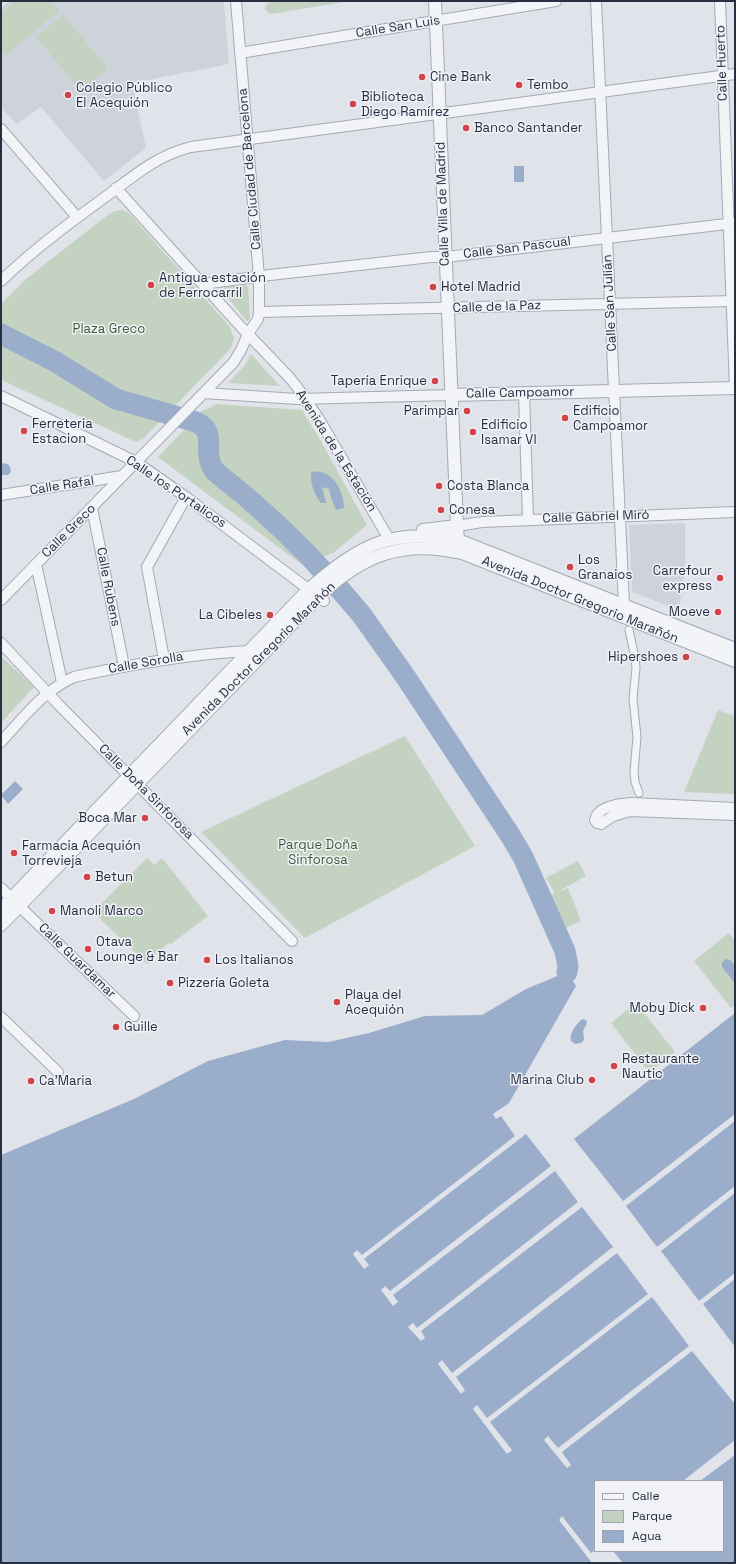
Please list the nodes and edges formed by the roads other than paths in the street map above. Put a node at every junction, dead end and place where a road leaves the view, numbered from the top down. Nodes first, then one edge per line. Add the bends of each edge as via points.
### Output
1 (236, 1) edge
2 (435, 1) edge
3 (556, 1) edge
4 (596, 1) edge
5 (720, 1) edge
6 (436, 21) junction
7 (240, 53) junction
8 (735, 74) edge
9 (722, 76) junction
10 (601, 92) junction
11 (440, 114) junction
12 (1, 129) edge
13 (247, 139) junction
14 (116, 188) junction
15 (78, 217) junction
16 (732, 223) edge
17 (607, 238) junction
18 (446, 257) junction
19 (259, 277) junction
20 (1, 281) edge
21 (203, 284) junction
22 (733, 301) edge
23 (610, 304) junction
24 (448, 308) junction
25 (259, 312) junction
26 (248, 334) junction
27 (735, 388) edge
28 (614, 391) junction
29 (524, 393) junction
30 (202, 395) junction
31 (452, 395) junction
32 (1, 396) edge
33 (305, 399) junction
34 (136, 462) junction
35 (122, 476) junction
36 (1, 495) edge
37 (186, 497) junction
38 (92, 508) junction
39 (735, 512) edge
40 (620, 516) junction
41 (528, 520) junction
42 (457, 526) junction
43 (388, 537) junction
44 (458, 540) junction
45 (462, 553) junction
46 (354, 561) junction
47 (36, 564) junction
48 (318, 592) junction
49 (1, 600) edge
50 (624, 605) junction
51 (628, 630) dead end
52 (1, 643) edge
53 (735, 649) edge
54 (249, 651) junction
55 (164, 659) junction
56 (735, 661) edge
57 (124, 666) junction
58 (62, 682) junction
59 (48, 693) junction
60 (1, 742) edge
61 (134, 779) junction
62 (639, 793) dead end
63 (735, 808) edge
64 (735, 815) edge
65 (1, 888) edge
66 (15, 902) junction
67 (1, 909) edge
68 (1, 925) edge
69 (292, 941) dead end
70 (1, 1016) edge
71 (134, 1016) dead end
72 (58, 1072) dead end

1 - 7 street, Calle Ciudad de Barcelona
2 - 6 street, Calle Villa de Madrid
3 - 6 street, Calle San Luis
4 - 10 street, Calle San Julián
5 - 9 street, Calle Huerto
6 - 7 street, Calle San Luis
6 - 11 street, Calle Villa de Madrid
7 - 13 street, Calle Ciudad de Barcelona
8 - 9 street
9 - 10 street
9 - 16 street, Calle Huerto
10 - 11 street
10 - 17 street, Calle San Julián
11 - 13 street
11 - 18 street, Calle Villa de Madrid
12 - 15 street
13 - 14 street via 191,146 179,150 148,165
13 - 19 street, Calle Ciudad de Barcelona
14 - 15 street
14 - 21 street, Avenida de la Estación
15 - 20 street
16 - 17 street, Calle San Pascual
16 - 22 street, Calle Huerto
17 - 18 street, Calle San Pascual
17 - 23 street, Calle San Julián
18 - 19 street, Calle San Pascual
18 - 24 street, Calle Villa de Madrid
19 - 21 street, Calle San Pascual
19 - 25 street, Calle Ciudad de Barcelona
21 - 26 street, Avenida de la Estación
22 - 23 street, Calle de la Paz
22 - 27 street, Calle Huerto
23 - 24 street, Calle de la Paz
23 - 28 street, Calle San Julián
24 - 25 street, Calle de la Paz
24 - 31 street, Calle Villa de Madrid
25 - 26 street, Calle Ciudad de Barcelona via 256,324
26 - 30 street via 236,359
26 - 33 street, Avenida de la Estación via 289,377
27 - 28 street, Calle Campoamor
28 - 29 street, Calle Campoamor
28 - 40 street, Calle San Julián
29 - 31 street, Calle Campoamor
29 - 41 street
30 - 33 street
30 - 34 street
31 - 33 street, Calle Campoamor
31 - 42 street, Calle Villa de Madrid
32 - 34 street, Calle los Portalicos
33 - 43 street, Avenida de la Estación
34 - 35 street, Calle Greco
34 - 37 street, Calle los Portalicos
35 - 36 street, Calle Rafal
35 - 38 street, Calle Greco
37 - 48 street, Calle los Portalicos
37 - 55 street via 146,567
38 - 47 street, Calle Greco
38 - 57 street, Calle Rubens
39 - 40 street, Calle Gabriel Miró
40 - 41 street, Calle Gabriel Miró
40 - 50 street, Calle San Julián
41 - 42 street, Calle Gabriel Miró
42 - 43 street
42 - 44 street, Calle Villa de Madrid
43 - 44 street, Avenida Doctor Gregorio Marañón via 427,536
43 - 46 street, Avenida Doctor Gregorio Marañón via 366,548
44 - 45 street, Calle Villa de Madrid
44 - 50 street, Avenida Doctor Gregorio Marañón
45 - 46 street, Avenida Doctor Gregorio Marañón via 430,547 413,547
45 - 56 street, Avenida Doctor Gregorio Marañón
46 - 48 street, Avenida Doctor Gregorio Marañón
47 - 49 street, Calle Greco
47 - 58 street
48 - 54 street, Avenida Doctor Gregorio Marañón
48 - 61 street, Avenida Doctor Gregorio Marañón
50 - 53 street, Avenida Doctor Gregorio Marañón
51 - 62 street via 636,668 633,699 637,737 634,772
52 - 59 street, Calle Doña Sinforosa
54 - 55 street, Calle Sorolla
54 - 61 street, Avenida Doctor Gregorio Marañón
55 - 57 street, Calle Sorolla
57 - 58 street, Calle Sorolla
58 - 59 street, Calle Sorolla
59 - 60 street, Calle Sorolla
59 - 61 street, Calle Doña Sinforosa
61 - 66 street, Avenida Doctor Gregorio Marañón
61 - 69 street, Calle Doña Sinforosa
63 - 64 street via 618,804 605,808 598,813 595,820 601,824 618,814 638,811
65 - 66 street, Calle Guardamar
66 - 67 street, Avenida Doctor Gregorio Marañón
66 - 68 street, Avenida Doctor Gregorio Marañón
66 - 71 street, Calle Guardamar
70 - 72 street

